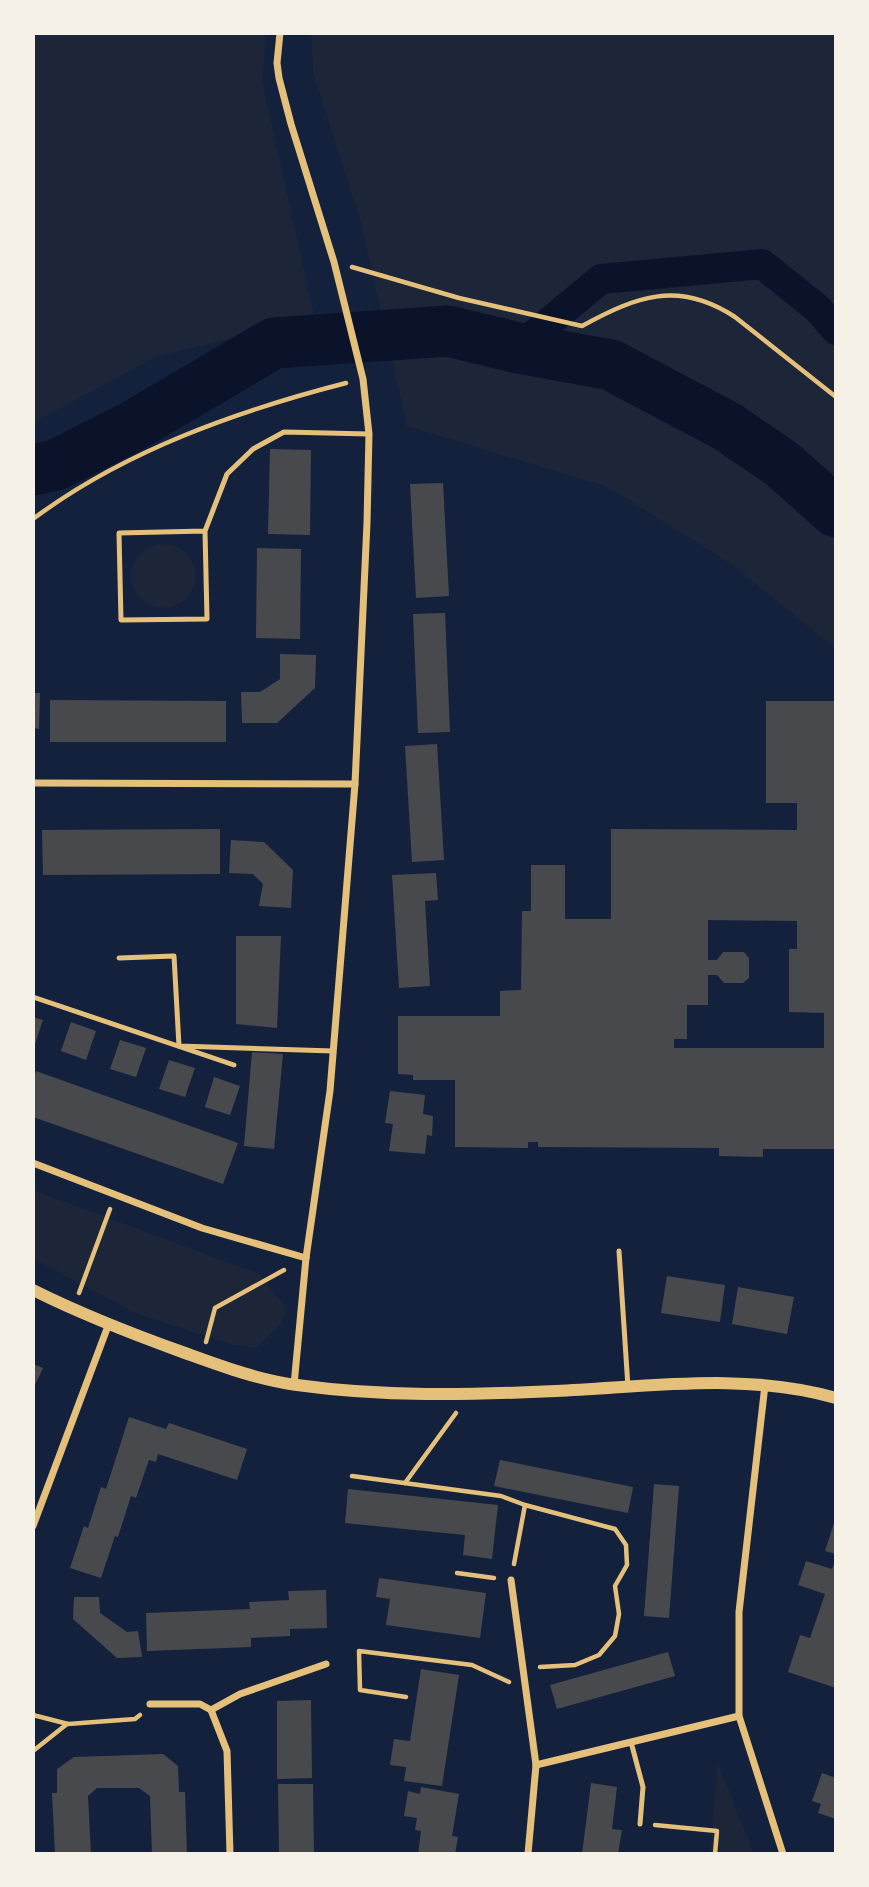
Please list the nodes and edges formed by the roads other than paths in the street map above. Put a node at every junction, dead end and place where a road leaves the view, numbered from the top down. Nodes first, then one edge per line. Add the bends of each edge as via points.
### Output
1 (280, 33) edge
2 (369, 435) junction
3 (205, 531) junction
4 (33, 783) edge
5 (355, 784) junction
6 (119, 958) dead end
7 (33, 997) edge
8 (179, 1046) junction
9 (333, 1051) junction
10 (234, 1065) dead end
11 (33, 1163) edge
12 (619, 1251) dead end
13 (306, 1258) junction
14 (33, 1290) edge
15 (108, 1326) junction
16 (765, 1384) junction
17 (294, 1385) junction
18 (628, 1387) junction
19 (836, 1398) edge
20 (33, 1526) edge
21 (511, 1580) road end
22 (326, 1664) dead end
23 (150, 1704) road end
24 (211, 1710) junction
25 (739, 1716) junction
26 (631, 1742) junction
27 (536, 1765) junction
28 (640, 1824) road end
29 (230, 1854) edge
30 (528, 1854) edge
31 (783, 1854) edge

1 - 2 street via 279,78 361,369
2 - 3 lane via 284,432 253,449 227,474
2 - 5 street
3 - 3 lane via 206,619 121,620 118,533
4 - 5 street
5 - 9 street
6 - 8 lane via 174,956
7 - 8 lane
8 - 9 lane
8 - 10 lane
9 - 13 street
11 - 13 street via 202,1228
12 - 18 lane
13 - 17 street
14 - 15 street
15 - 17 street via 219,1366
15 - 20 street
16 - 18 street
16 - 19 street
16 - 25 street via 739,1612
17 - 18 street via 386,1394 469,1395
21 - 27 street
22 - 24 street via 240,1694
23 - 24 street via 200,1704
24 - 29 street via 227,1751
25 - 26 street
25 - 31 street
26 - 27 street
26 - 28 lane via 643,1787
27 - 30 street

